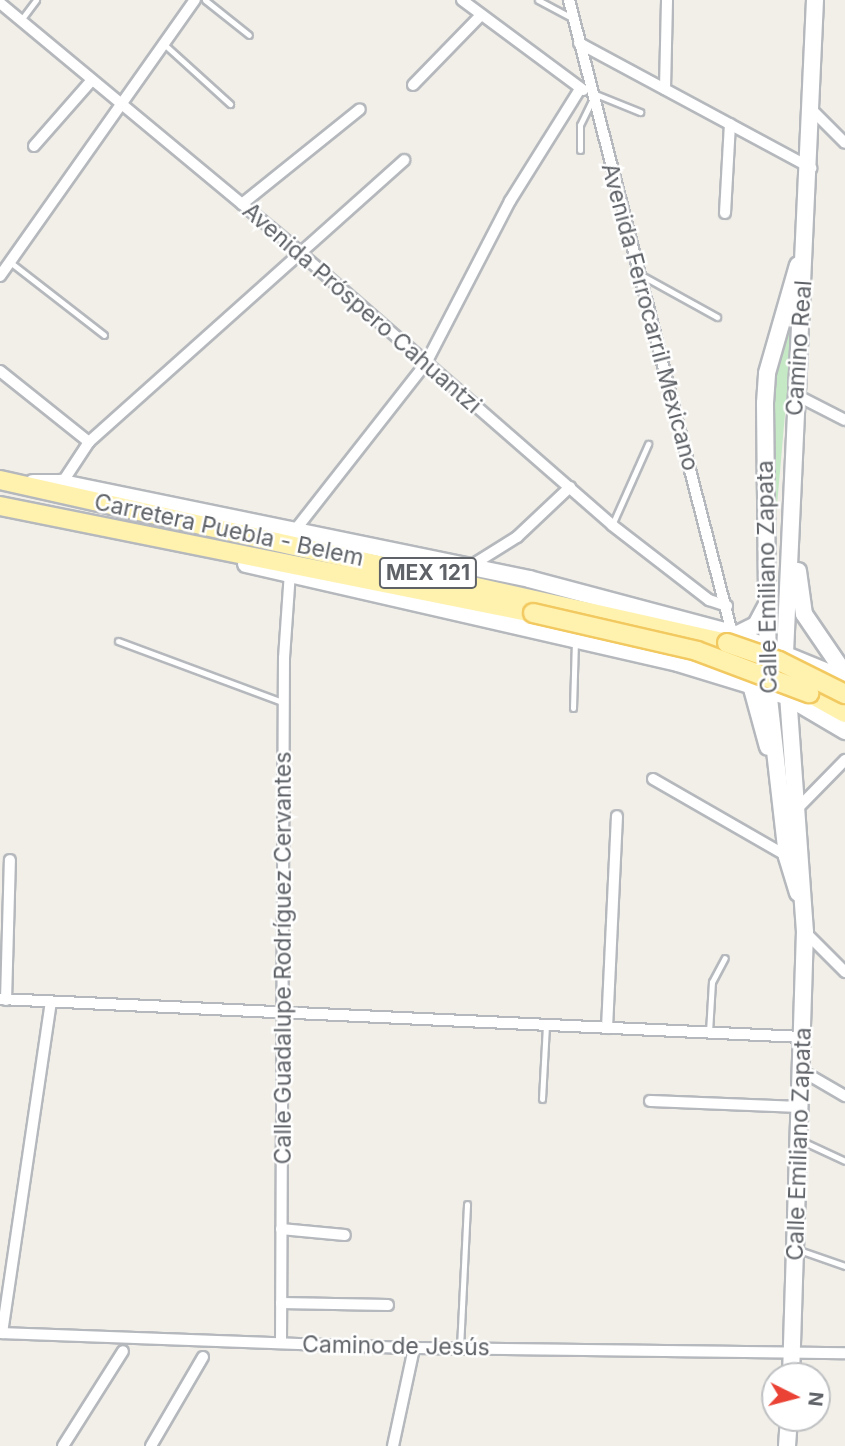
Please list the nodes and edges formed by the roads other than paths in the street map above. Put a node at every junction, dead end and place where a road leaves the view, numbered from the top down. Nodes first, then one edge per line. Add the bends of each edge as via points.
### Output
1 (36, 0) edge
2 (195, 0) edge
3 (205, 0) edge
4 (462, 0) edge
5 (538, 0) edge
6 (569, 0) edge
7 (667, 0) edge
8 (813, 1) edge
9 (0, 3) edge
10 (481, 15) junction
11 (573, 18) junction
12 (21, 21) junction
13 (249, 35) dead end
14 (579, 43) junction
15 (165, 45) junction
16 (92, 80) junction
17 (413, 85) dead end
18 (665, 89) junction
19 (587, 94) junction
20 (230, 104) dead end
21 (124, 107) junction
22 (360, 109) dead end
23 (813, 111) junction
24 (640, 112) dead end
25 (730, 124) junction
26 (845, 142) edge
27 (34, 146) dead end
28 (580, 150) dead end
29 (404, 160) dead end
30 (811, 169) junction
31 (242, 205) junction
32 (725, 213) dead end
33 (805, 244) junction
34 (298, 250) junction
35 (10, 262) junction
36 (638, 273) junction
37 (0, 276) edge
38 (717, 317) dead end
39 (104, 335) dead end
40 (426, 363) junction
41 (0, 371) edge
42 (804, 399) dead end
43 (845, 420) edge
44 (89, 442) junction
45 (648, 444) dead end
46 (794, 446) junction
47 (7, 482) edge
48 (62, 483) junction
49 (570, 487) junction
50 (0, 506) edge
51 (19, 509) junction
52 (612, 525) junction
53 (296, 529) junction
54 (469, 567) junction
55 (289, 573) junction
56 (769, 598) junction
57 (727, 606) junction
58 (734, 634) junction
59 (575, 638) junction
60 (118, 641) dead end
61 (777, 650) junction
62 (845, 676) edge
63 (751, 685) junction
64 (768, 690) junction
65 (845, 694) edge
66 (786, 696) junction
67 (285, 703) junction
68 (573, 708) dead end
69 (812, 710) junction
70 (845, 713) edge
71 (845, 731) edge
72 (788, 733) junction
73 (845, 760) edge
74 (777, 772) junction
75 (653, 779) dead end
76 (797, 809) junction
77 (617, 816) dead end
78 (787, 856) junction
79 (10, 860) dead end
80 (804, 912) junction
81 (804, 932) junction
82 (725, 958) dead end
83 (844, 970) edge
84 (3, 1000) edge
85 (51, 1002) junction
86 (281, 1012) junction
87 (546, 1025) junction
88 (607, 1028) junction
89 (709, 1032) junction
90 (803, 1037) junction
91 (802, 1071) junction
92 (845, 1096) edge
93 (542, 1099) dead end
94 (650, 1101) dead end
95 (800, 1107) junction
96 (799, 1140) junction
97 (845, 1161) edge
98 (467, 1204) dead end
99 (281, 1229) junction
100 (345, 1235) dead end
101 (796, 1250) junction
102 (845, 1266) edge
103 (281, 1303) junction
104 (388, 1305) dead end
105 (1, 1333) edge
106 (281, 1343) junction
107 (414, 1348) junction
108 (460, 1349) junction
109 (123, 1351) dead end
110 (793, 1352) junction
111 (845, 1353) edge
112 (203, 1357) dead end
113 (792, 1362) edge
114 (63, 1446) edge
115 (151, 1446) edge
116 (393, 1446) edge

1 - 12 lane
2 - 15 street
3 - 13 lane
4 - 10 street
5 - 11 lane
6 - 11 street, Avenida Ferrocarril Mexicano
7 - 18 street
8 - 23 main road, Camino Real
9 - 12 street, Avenida Próspero Cahuantzi
10 - 17 street
10 - 19 street
11 - 14 street, Avenida Ferrocarril Mexicano
12 - 16 street, Avenida Próspero Cahuantzi
14 - 18 street
14 - 19 street, Avenida Ferrocarril Mexicano
15 - 20 lane
15 - 21 street
16 - 21 street, Avenida Próspero Cahuantzi
16 - 27 street
18 - 25 street
19 - 24 lane
19 - 28 lane
19 - 36 street, Avenida Ferrocarril Mexicano
19 - 40 street via 510,201
21 - 31 street, Avenida Próspero Cahuantzi
21 - 35 street
22 - 31 street
23 - 26 street
23 - 30 main road, Camino Real
25 - 30 street
25 - 32 street
29 - 34 street
30 - 33 main road, Camino Real
31 - 34 street, Avenida Próspero Cahuantzi
33 - 46 main road, Camino Real
33 - 56 main road, Calle Emiliano Zapata via 767,373
34 - 40 street, Avenida Próspero Cahuantzi
34 - 44 street
35 - 37 street
35 - 39 lane
36 - 38 lane
36 - 57 street, Avenida Ferrocarril Mexicano
40 - 49 street, Avenida Próspero Cahuantzi
40 - 53 street
41 - 44 street
42 - 43 street
44 - 48 street
45 - 52 lane
46 - 61 main road, Camino Real
46 - 62 main road via 798,589 804,614
47 - 48 main road, Carretera Puebla - Belem
47 - 65 main road, Carretera Puebla - Belem / MEX 121, bridge via 680,629 779,661
48 - 53 main road, Carretera Puebla - Belem
49 - 52 street, Avenida Próspero Cahuantzi
49 - 54 street via 517,537
50 - 51 main road, Carretera Puebla - Belem / MEX 121
51 - 55 main road, Carretera Puebla - Belem
51 - 70 main road, Carretera Puebla - Belem / MEX 121, bridge via 697,650 759,670
52 - 57 street, Avenida Próspero Cahuantzi via 709,600
53 - 54 main road, Carretera Puebla - Belem
54 - 58 main road, Carretera Puebla - Belem
55 - 59 main road, Carretera Puebla - Belem
55 - 67 street, Calle Guadalupe Rodríguez Cervantes
56 - 58 main road via 756,625
56 - 61 main road, Calle Emiliano Zapata
57 - 58 street, Avenida Ferrocarril Mexicano
58 - 61 main road, Carretera Puebla - Belem
59 - 63 main road, Carretera Puebla - Belem
59 - 68 lane
60 - 67 lane
61 - 62 main road, Carretera Puebla - Belem
61 - 64 main road, Calle Emiliano Zapata
61 - 66 main road, Camino Real
63 - 64 main road, Carretera Puebla - Belem
63 - 74 main road
64 - 66 main road, Carretera Puebla - Belem
64 - 74 main road, Calle Emiliano Zapata
66 - 69 main road, Carretera Puebla - Belem
66 - 72 main road, Calle Emiliano Zapata
67 - 86 street, Calle Guadalupe Rodríguez Cervantes
69 - 71 main road, Carretera Puebla - Belem
69 - 72 main road via 793,720
72 - 76 main road, Calle Emiliano Zapata
73 - 76 street
74 - 78 main road, Calle Emiliano Zapata
75 - 78 street
76 - 80 main road, Calle Emiliano Zapata
77 - 88 street
78 - 80 main road, Calle Emiliano Zapata
79 - 84 street
80 - 81 main road, Calle Emiliano Zapata
81 - 83 street
81 - 90 main road, Calle Emiliano Zapata
82 - 89 lane via 712,982
84 - 85 street
85 - 86 street
85 - 105 street
86 - 87 street
86 - 99 street, Calle Guadalupe Rodríguez Cervantes
87 - 88 street
87 - 93 lane
88 - 89 street
89 - 90 street
90 - 91 main road, Calle Emiliano Zapata
91 - 92 street
91 - 95 main road, Calle Emiliano Zapata
94 - 95 street
95 - 96 main road, Calle Emiliano Zapata
96 - 97 lane
96 - 101 main road, Calle Emiliano Zapata
98 - 108 lane
99 - 100 street
99 - 103 street, Calle Guadalupe Rodríguez Cervantes
101 - 102 lane
101 - 110 main road, Calle Emiliano Zapata
103 - 104 street
103 - 106 street, Calle Guadalupe Rodríguez Cervantes
105 - 106 street, Camino de Jesús
106 - 107 street, Camino de Jesús
107 - 108 street, Camino de Jesús
107 - 116 street
108 - 110 street, Camino de Jesús
109 - 114 street
110 - 111 street, Camino de Jesús
110 - 113 main road, Calle Emiliano Zapata
112 - 115 street

